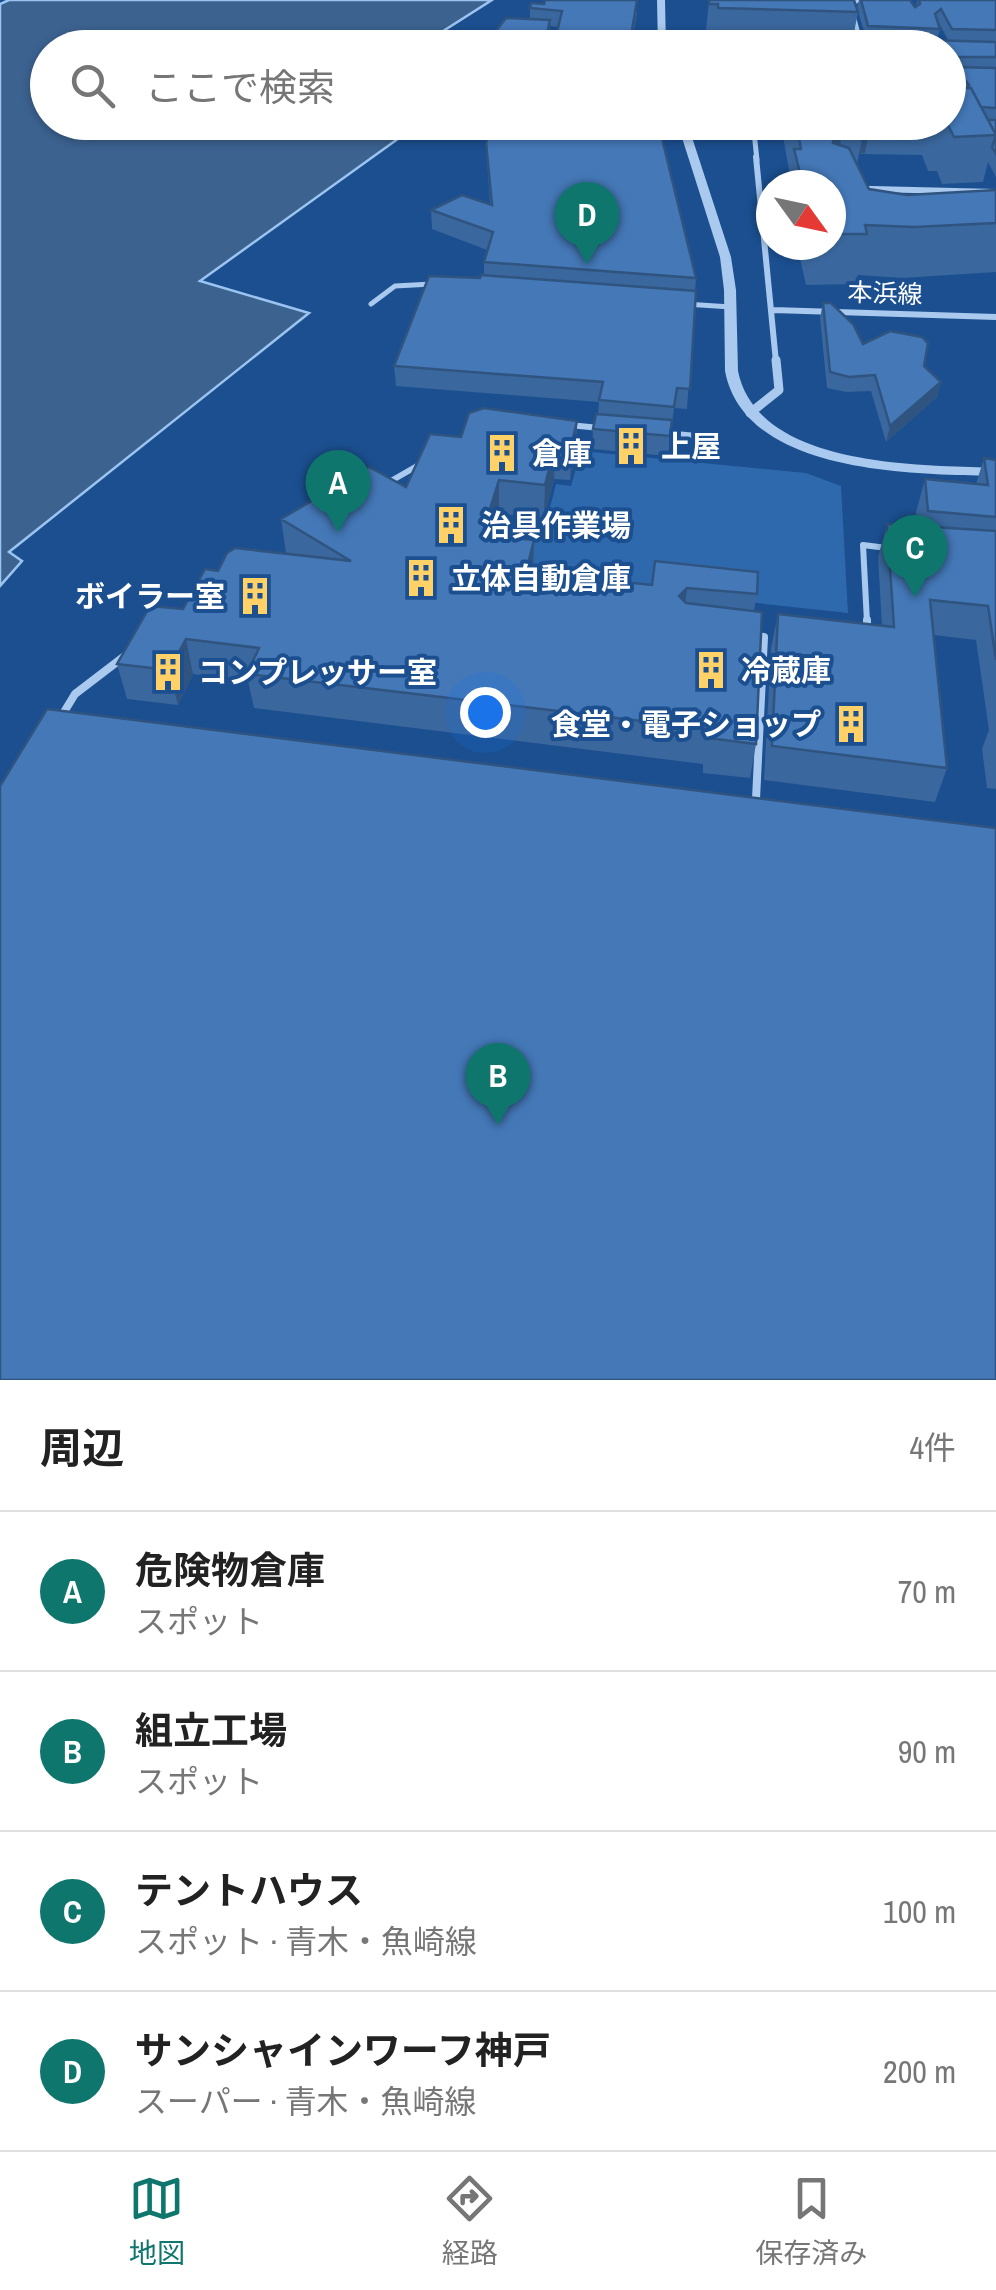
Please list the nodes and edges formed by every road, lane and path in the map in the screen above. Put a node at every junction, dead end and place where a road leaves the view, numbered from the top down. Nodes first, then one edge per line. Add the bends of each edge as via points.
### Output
1 (661, 0) edge
2 (858, 0) edge
3 (662, 30) edge
4 (857, 30) edge
5 (688, 140) edge
6 (755, 140) edge
7 (757, 170) edge
8 (988, 176) edge
9 (846, 188) edge
10 (996, 192) edge
11 (767, 260) edge
12 (438, 284) edge
13 (669, 302) edge
14 (371, 304) dead end
15 (730, 307) junction
16 (773, 310) junction
17 (996, 316) edge
18 (750, 413) junction
19 (563, 425) edge
20 (602, 428) edge
21 (661, 433) edge
22 (719, 438) dead end
23 (428, 460) edge
24 (996, 472) edge
25 (379, 488) edge
26 (901, 549) edge
27 (867, 626) edge
28 (748, 636) edge
29 (133, 650) edge
30 (64, 712) junction
31 (84, 714) edge
32 (55, 728) edge
33 (736, 796) edge
34 (756, 799) junction
35 (775, 801) edge

1 - 3 street
2 - 4 street via 850,5
5 - 15 street via 726,264
6 - 7 street
8 - 10 street
9 - 10 street
11 - 16 street
12 - 14 lane via 395,286
13 - 15 lane
15 - 18 street via 734,382
16 - 17 street, 本浜線
16 - 18 street via 779,390
18 - 24 street via 799,444 835,457
19 - 20 lane
21 - 22 lane
23 - 25 lane
26 - 27 lane via 862,546
28 - 34 lane via 764,637
29 - 30 lane via 75,694
30 - 31 lane
30 - 32 lane
33 - 34 lane
34 - 35 lane

